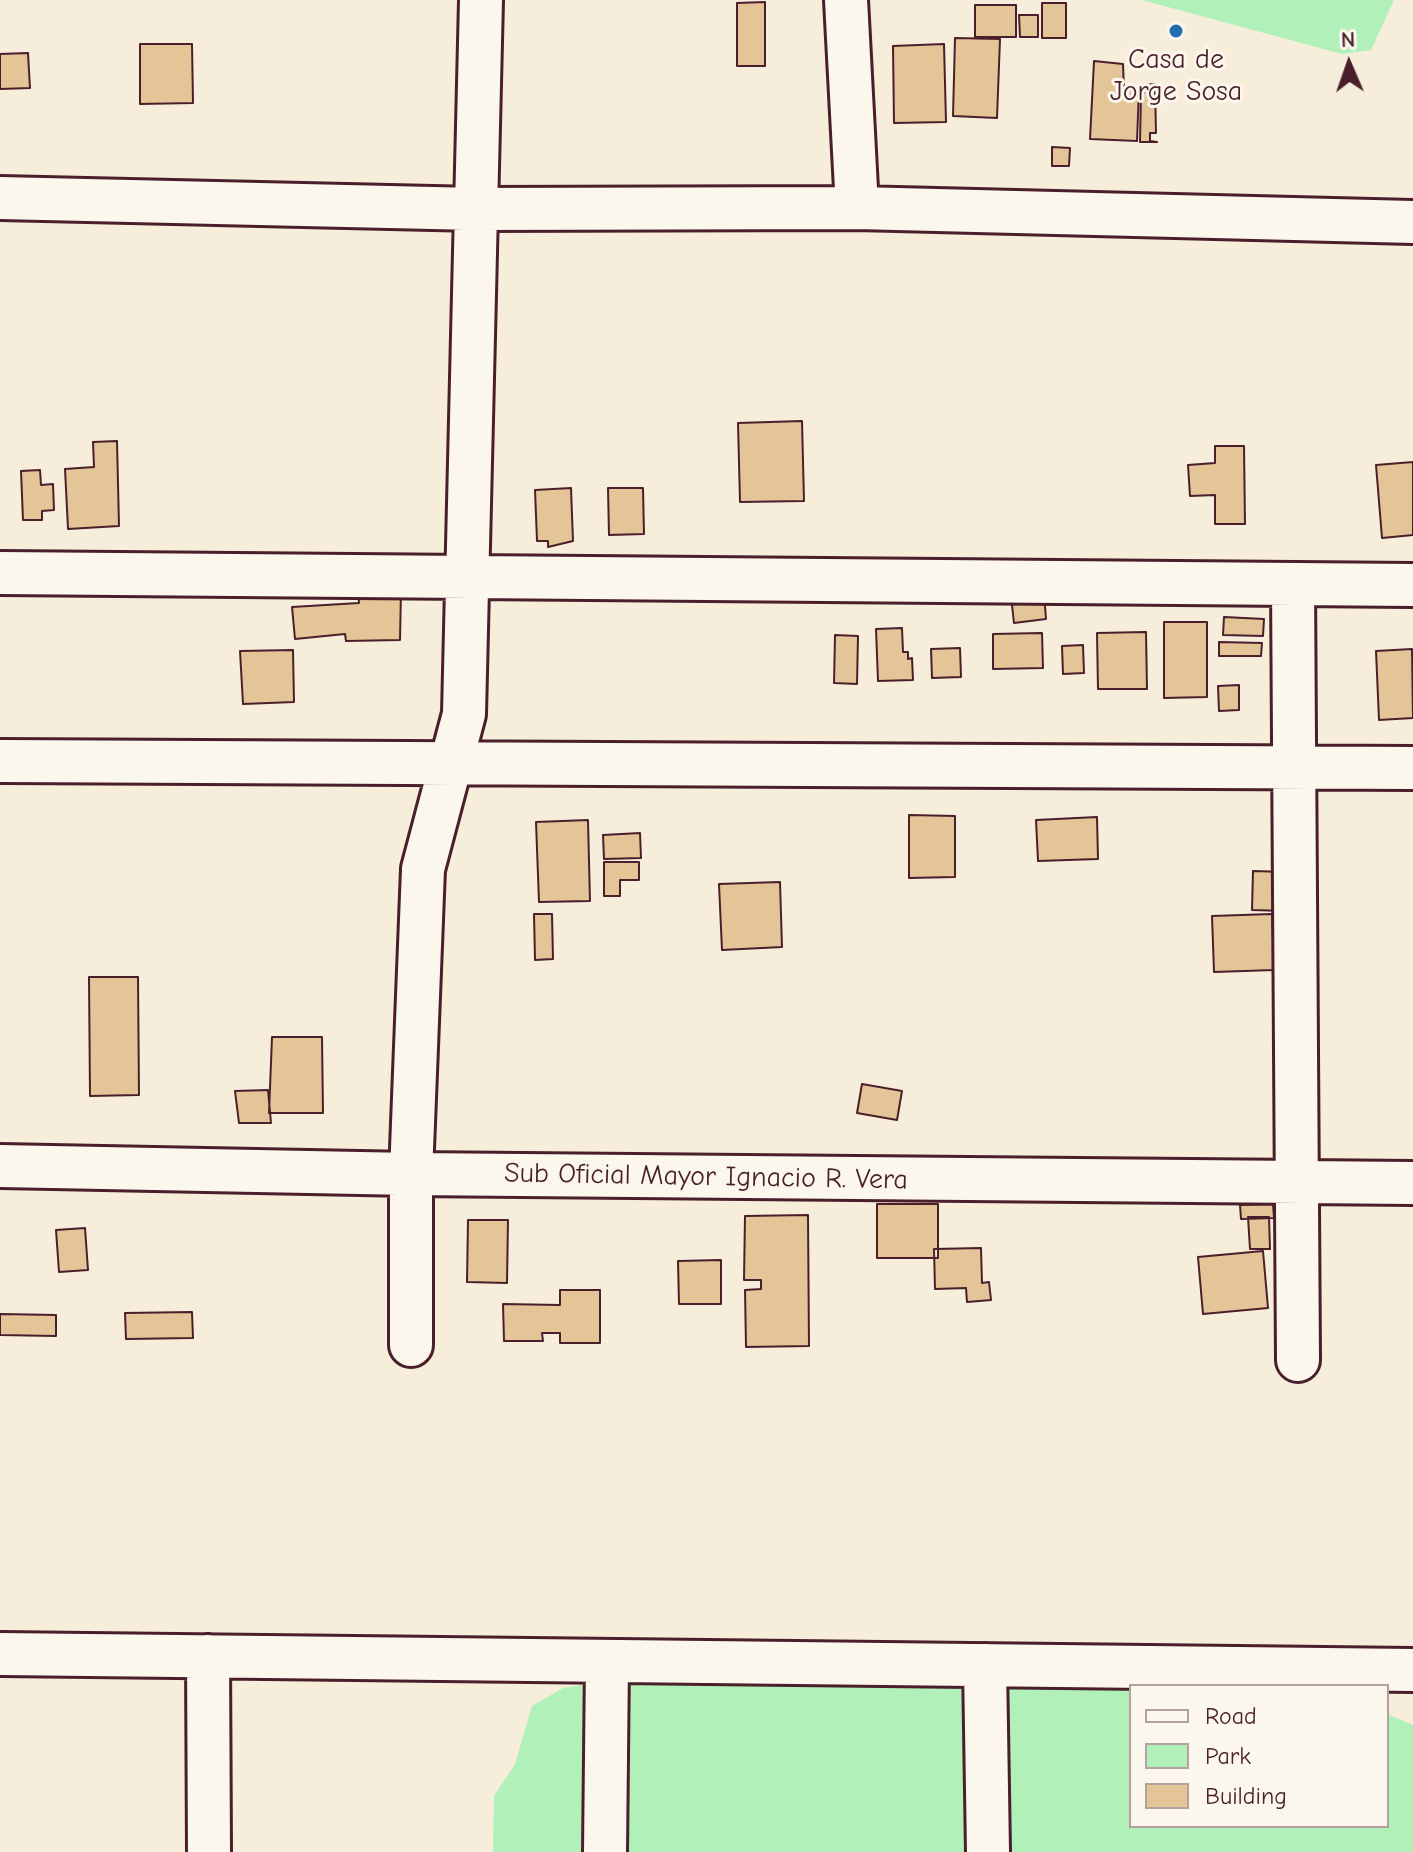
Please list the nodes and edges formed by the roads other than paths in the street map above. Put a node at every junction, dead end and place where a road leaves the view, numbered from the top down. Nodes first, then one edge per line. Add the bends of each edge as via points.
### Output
1 (481, 0) edge
2 (846, 0) edge
3 (0, 198) edge
4 (857, 208) junction
5 (476, 209) junction
6 (1413, 222) edge
7 (0, 573) edge
8 (469, 577) junction
9 (1293, 584) junction
10 (1413, 585) edge
11 (0, 761) edge
12 (451, 761) junction
13 (1294, 768) junction
14 (1413, 768) edge
15 (0, 1166) edge
16 (411, 1174) junction
17 (1297, 1183) junction
18 (1413, 1183) edge
19 (411, 1345) dead end
20 (1298, 1360) dead end
21 (0, 1654) edge
22 (208, 1656) junction
23 (607, 1661) junction
24 (985, 1665) junction
25 (1413, 1670) edge
26 (209, 1852) edge
27 (605, 1852) edge
28 (988, 1852) edge

1 - 5 street
2 - 4 street
3 - 5 street
4 - 5 street
4 - 6 street
5 - 8 street
7 - 8 street
8 - 9 street
8 - 12 street via 464,714
9 - 10 street
9 - 13 street
11 - 12 street
12 - 13 street
12 - 16 street via 423,869
13 - 14 street
13 - 17 street
15 - 16 street, Sub Oficial Mayor Ignacio R. Vera
16 - 17 street, Sub Oficial Mayor Ignacio R. Vera
16 - 19 street
17 - 18 street, Sub Oficial Mayor Ignacio R. Vera
17 - 20 street
21 - 22 street
22 - 23 street
22 - 26 street
23 - 24 street
23 - 27 street
24 - 25 street
24 - 28 street

